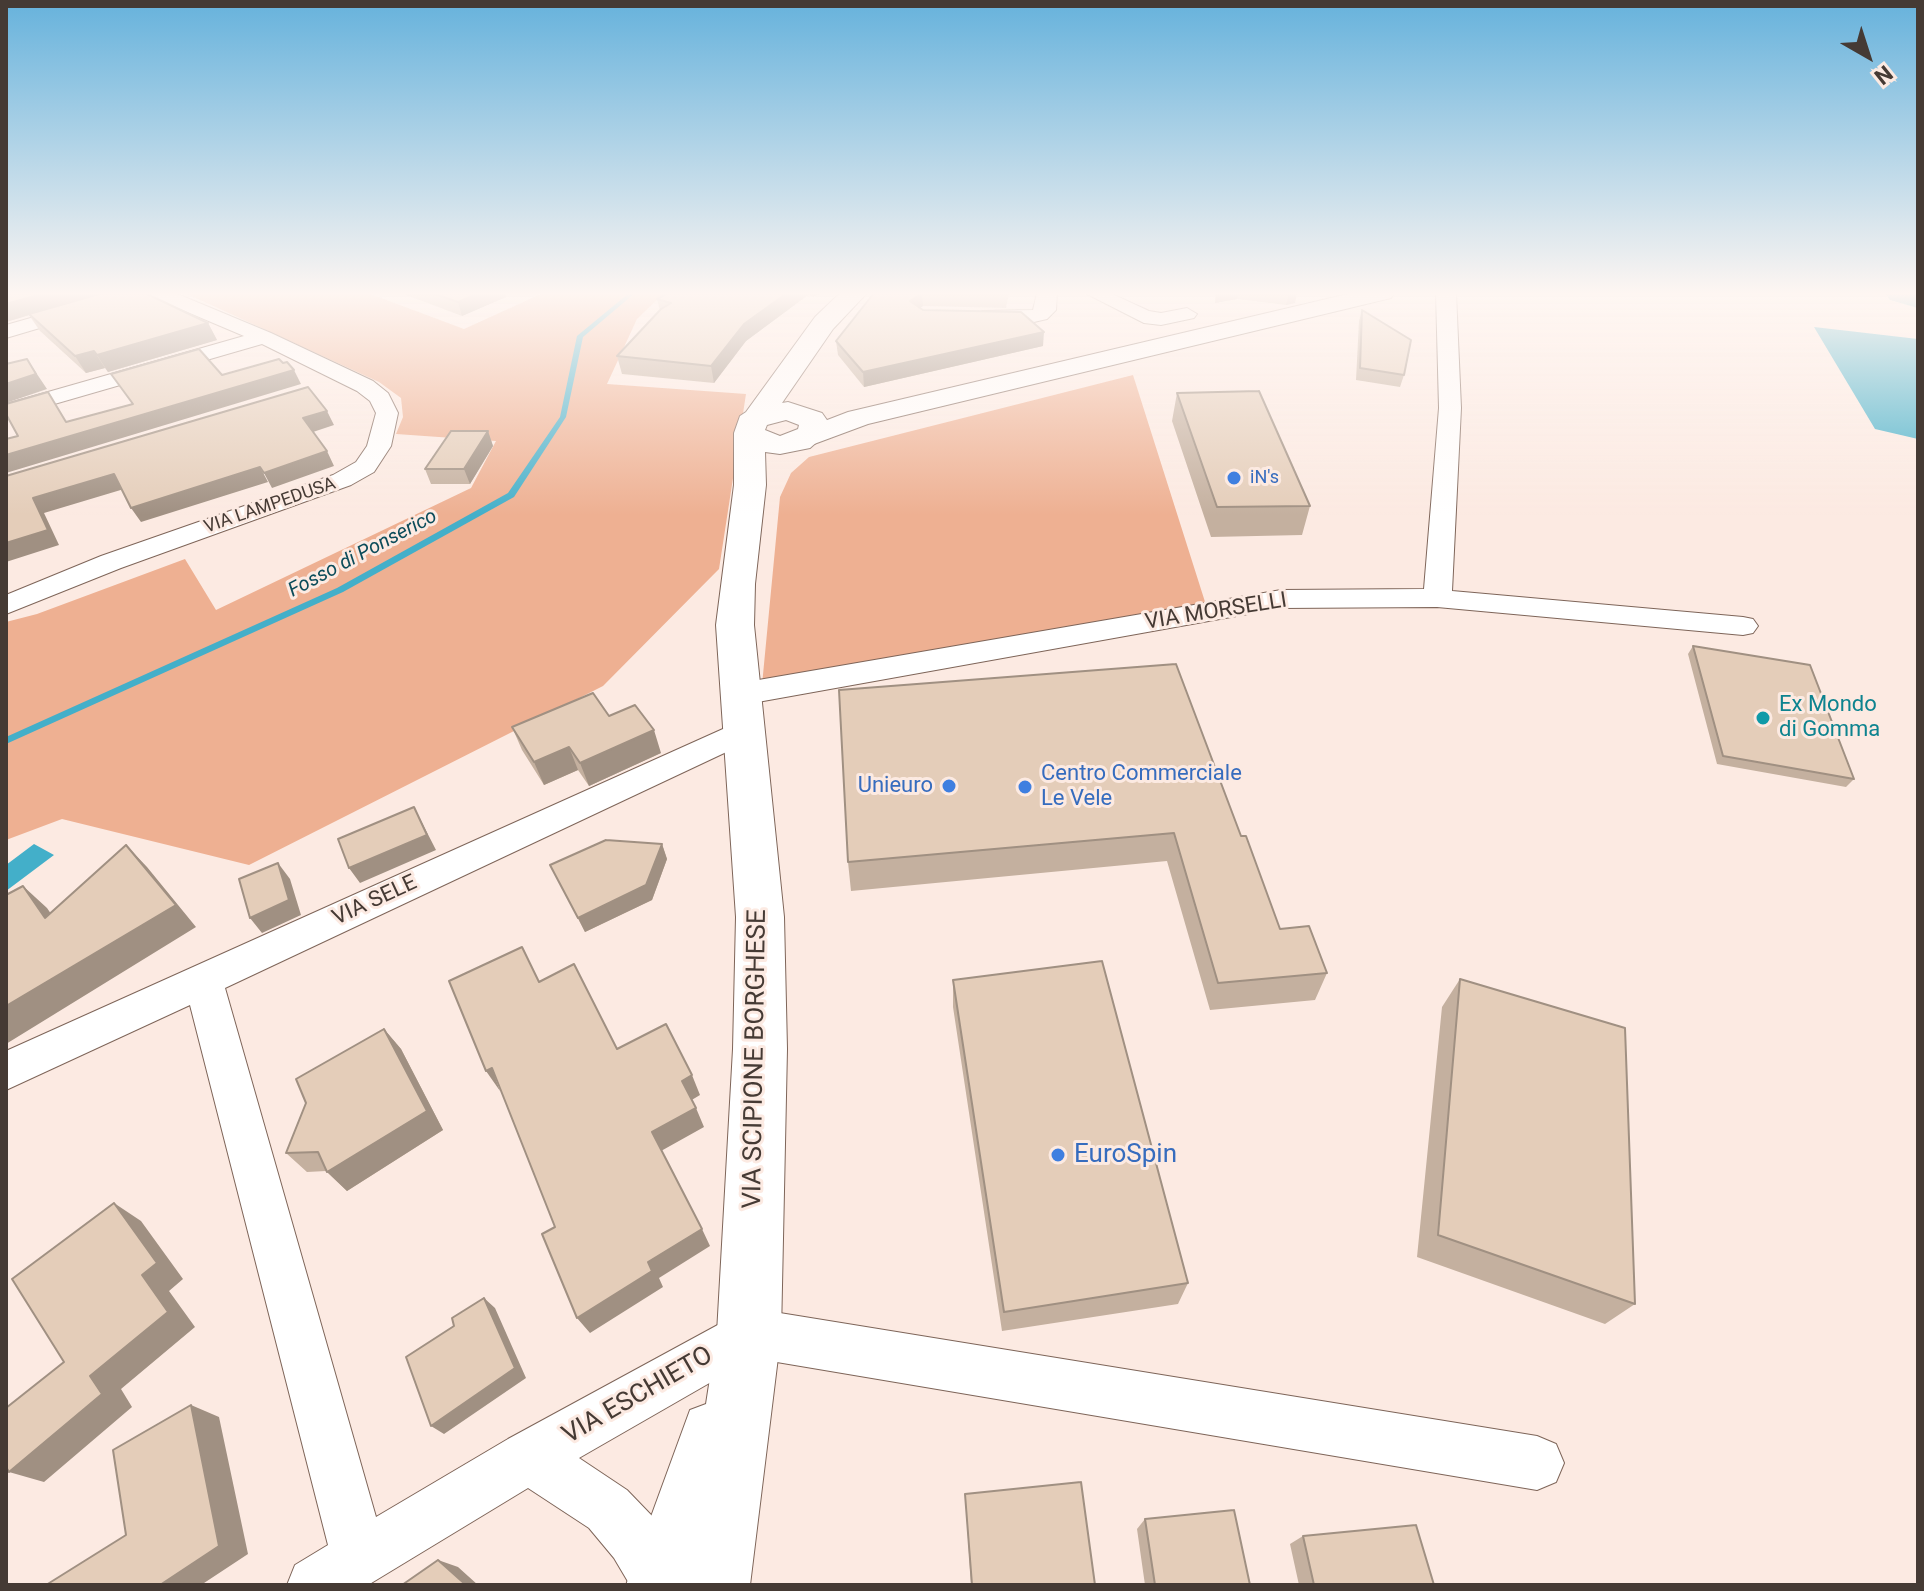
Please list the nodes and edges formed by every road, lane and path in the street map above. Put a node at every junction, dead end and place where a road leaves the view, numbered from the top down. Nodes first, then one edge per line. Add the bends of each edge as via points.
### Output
1 (159, 367) edge
2 (328, 367) edge
3 (810, 367) edge
4 (1071, 367) edge
5 (1449, 367) edge
6 (353, 379) junction
7 (323, 388) dead end
8 (6, 411) edge
9 (795, 418) junction
10 (750, 485) junction
11 (1437, 598) junction
12 (6, 605) edge
13 (1743, 626) dead end
14 (742, 712) junction
15 (203, 981) junction
16 (6, 1071) edge
17 (749, 1333) junction
18 (527, 1458) junction
19 (1537, 1463) dead end
20 (337, 1571) edge
21 (662, 1585) edge
22 (713, 1585) edge

1 - 8 street
2 - 6 street, VIA LAMPEDUSA
3 - 9 main road
4 - 9 street via 858,418
5 - 11 street
6 - 7 street
6 - 12 street, VIA LAMPEDUSA via 380,398 387,413 379,446 359,471
9 - 10 main road
9 - 10 main road, VIA SCIPIONE BORGHESE via 753,425
10 - 14 main road, VIA SCIPIONE BORGHESE via 735,612
11 - 13 street, VIA MORSELLI
11 - 14 street, VIA MORSELLI via 1281,599
14 - 15 street, VIA SELE
14 - 17 main road, VIA SCIPIONE BORGHESE via 762,979
15 - 16 street, VIA SELE
15 - 20 street
17 - 18 street, VIA ESCHIETO
17 - 19 street
17 - 21 main road
17 - 22 main road, VIA SCIPIONE BORGHESE
18 - 20 street, VIA ESCHIETO
18 - 21 street, VIA ESCHIETO via 608,1509 634,1538

